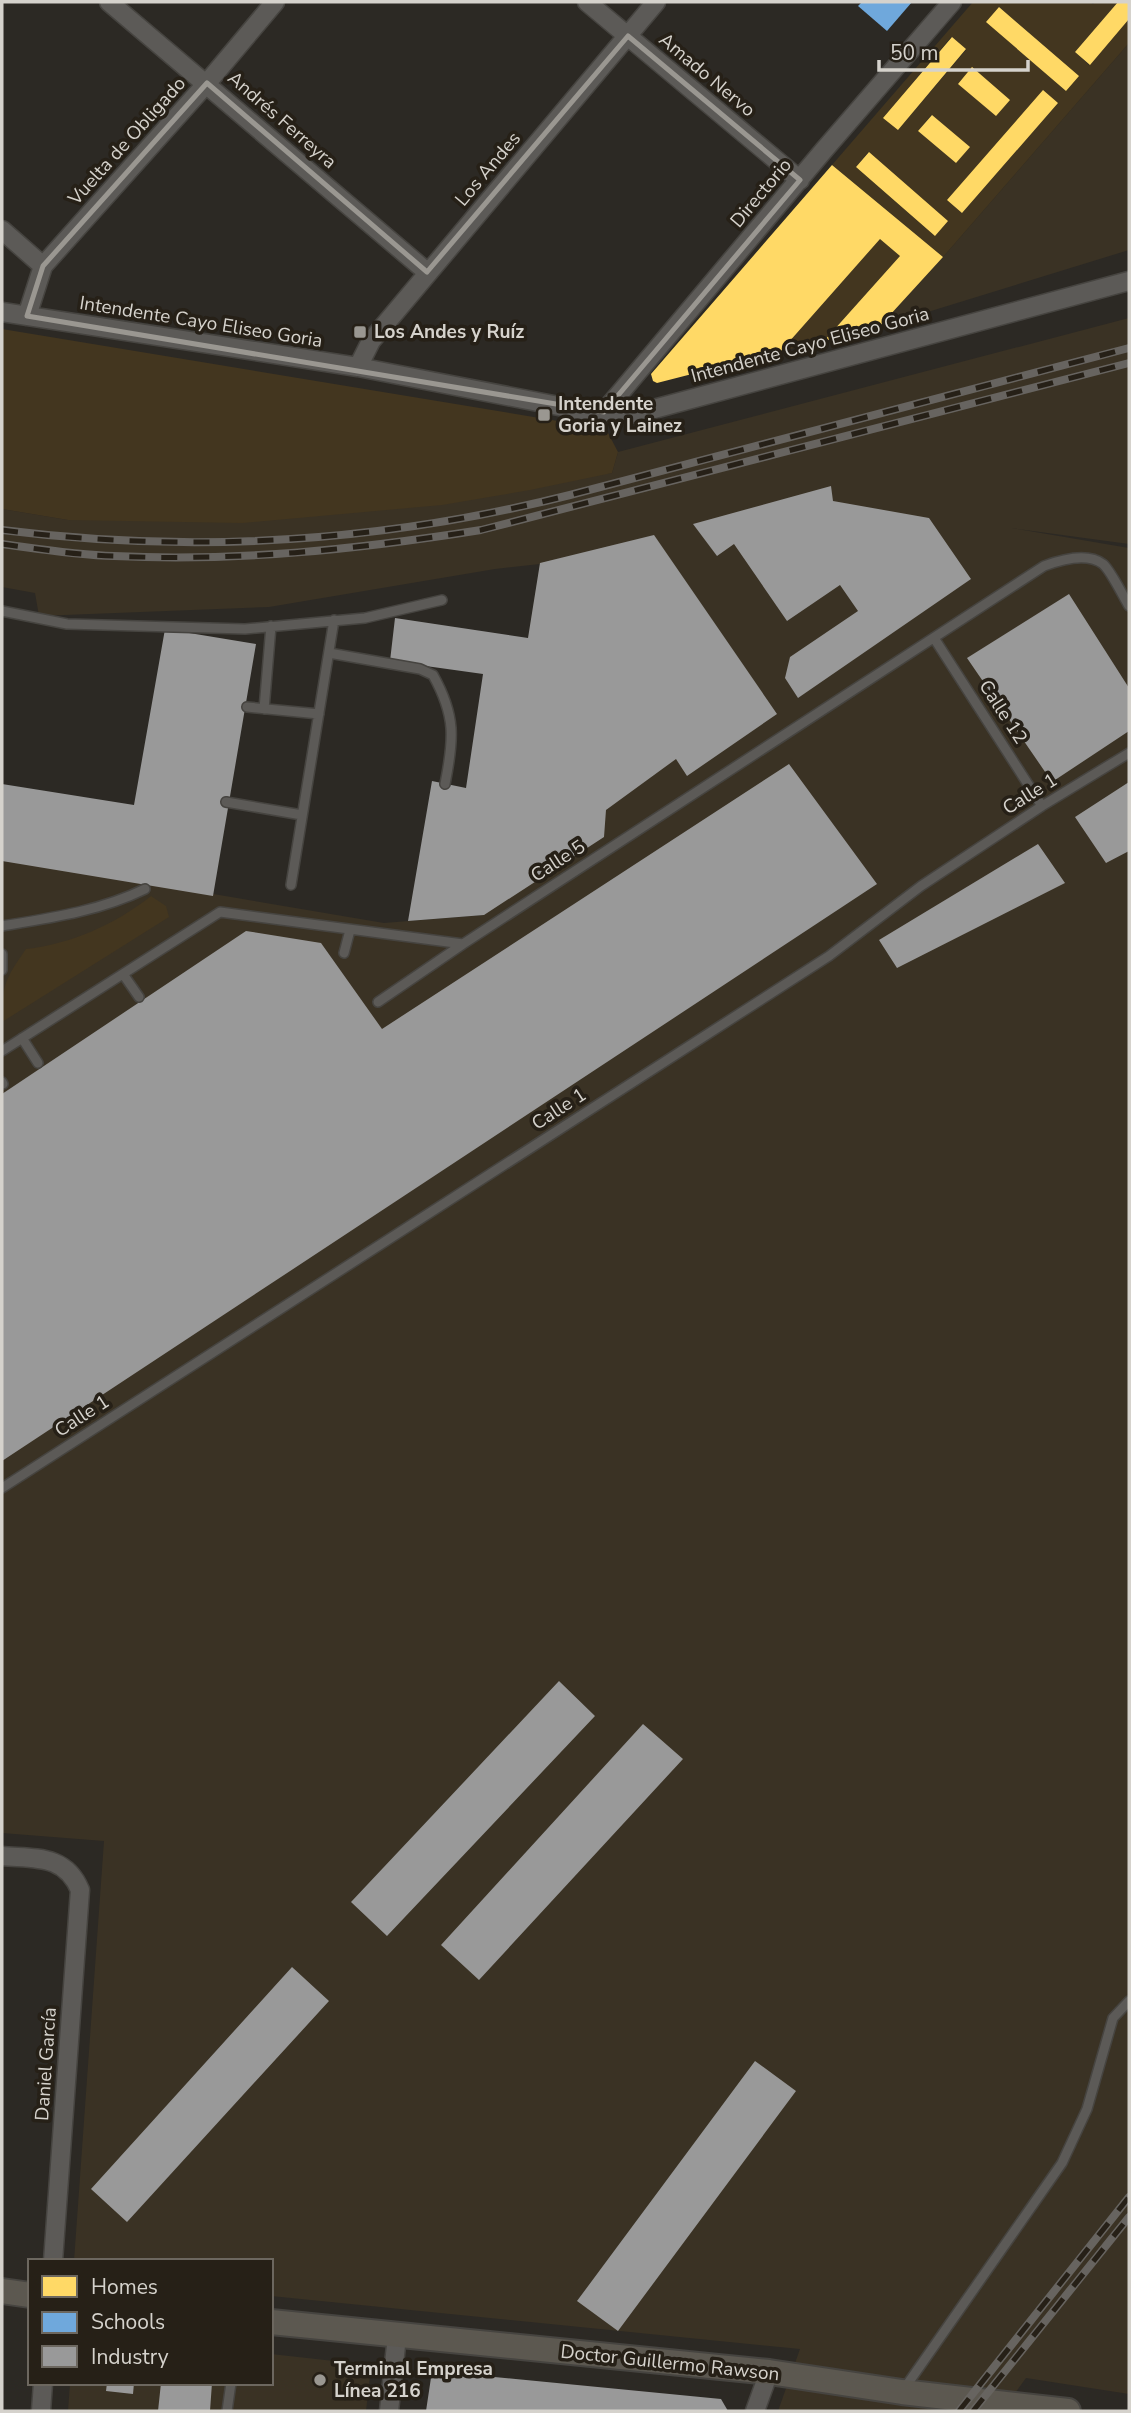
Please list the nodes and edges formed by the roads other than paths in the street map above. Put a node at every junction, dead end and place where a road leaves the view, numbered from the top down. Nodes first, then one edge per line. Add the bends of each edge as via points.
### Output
1 (109, 2) edge
2 (275, 2) edge
3 (587, 2) edge
4 (656, 2) edge
5 (952, 2) edge
6 (628, 36) junction
7 (207, 83) junction
8 (800, 180) junction
9 (2, 230) edge
10 (43, 266) junction
11 (427, 272) junction
12 (1129, 281) edge
13 (2, 312) edge
14 (27, 316) junction
15 (358, 367) junction
16 (604, 412) junction
17 (442, 600) dead end
18 (1129, 606) edge
19 (2, 611) edge
20 (334, 621) junction
21 (271, 626) junction
22 (933, 638) junction
23 (329, 653) junction
24 (247, 708) dead end
25 (264, 709) junction
26 (319, 714) junction
27 (1129, 753) edge
28 (445, 784) dead end
29 (226, 802) dead end
30 (1042, 806) junction
31 (302, 815) junction
32 (290, 885) dead end
33 (145, 889) dead end
34 (2, 926) edge
35 (350, 930) junction
36 (463, 944) junction
37 (344, 953) dead end
38 (2, 954) edge
39 (2, 970) edge
40 (123, 974) junction
41 (139, 997) dead end
42 (378, 1002) dead end
43 (22, 1038) junction
44 (2, 1051) edge
45 (38, 1063) dead end
46 (2, 1488) edge
47 (2, 1856) edge
48 (1129, 2001) edge
49 (53, 2259) edge
50 (2, 2291) edge
51 (28, 2295) edge
52 (273, 2322) edge
53 (397, 2336) junction
54 (769, 2372) junction
55 (43, 2385) edge
56 (231, 2385) edge
57 (902, 2392) junction
58 (1029, 2409) edge
59 (41, 2411) edge
60 (227, 2411) edge
61 (389, 2411) edge
62 (755, 2411) edge
63 (1068, 2411) edge

1 - 7 street, Andrés Ferreyra
2 - 7 street, Vuelta de Obligado
3 - 6 street, Amado Nervo
4 - 6 street, Los Andes
5 - 8 street, Directorio
6 - 8 street, Amado Nervo
6 - 11 street, Los Andes
7 - 10 street, Vuelta de Obligado
7 - 11 street, Andrés Ferreyra
8 - 16 street, Directorio
9 - 10 street
10 - 14 street, Vuelta de Obligado
11 - 15 street, Los Andes via 371,341
12 - 16 street, Intendente Cayo Eliseo Goria via 639,412
13 - 14 street, Intendente Cayo Eliseo Goria
14 - 15 street, Intendente Cayo Eliseo Goria
15 - 16 street, Intendente Cayo Eliseo Goria
17 - 20 lane
18 - 22 lane, Calle 5 via 1103,564 1061,559
19 - 21 lane via 67,624
20 - 21 lane
20 - 23 lane
21 - 25 lane
22 - 30 lane, Calle 12
22 - 36 lane, Calle 5
23 - 26 lane
23 - 28 lane via 433,675 452,720
24 - 25 lane
25 - 26 lane
26 - 31 lane
27 - 30 lane, Calle 1
29 - 31 lane
30 - 46 lane, Calle 1 via 921,886 829,956
31 - 32 lane
33 - 34 lane via 117,903
35 - 36 lane
35 - 37 lane
35 - 40 lane via 220,912
36 - 42 lane, Calle 5
38 - 39 lane
40 - 41 lane
40 - 43 lane
43 - 44 lane
43 - 45 lane
47 - 49 street, Daniel García via 60,1864 80,1890
48 - 57 lane via 1113,2018 1087,2109 1062,2163
50 - 51 street
52 - 53 street, Doctor Guillermo Rawson
53 - 54 street, Doctor Guillermo Rawson
53 - 61 street
54 - 57 street, Doctor Guillermo Rawson
54 - 62 street
55 - 59 street
56 - 60 lane
57 - 58 street, Doctor Guillermo Rawson
58 - 63 street, Doctor Guillermo Rawson

